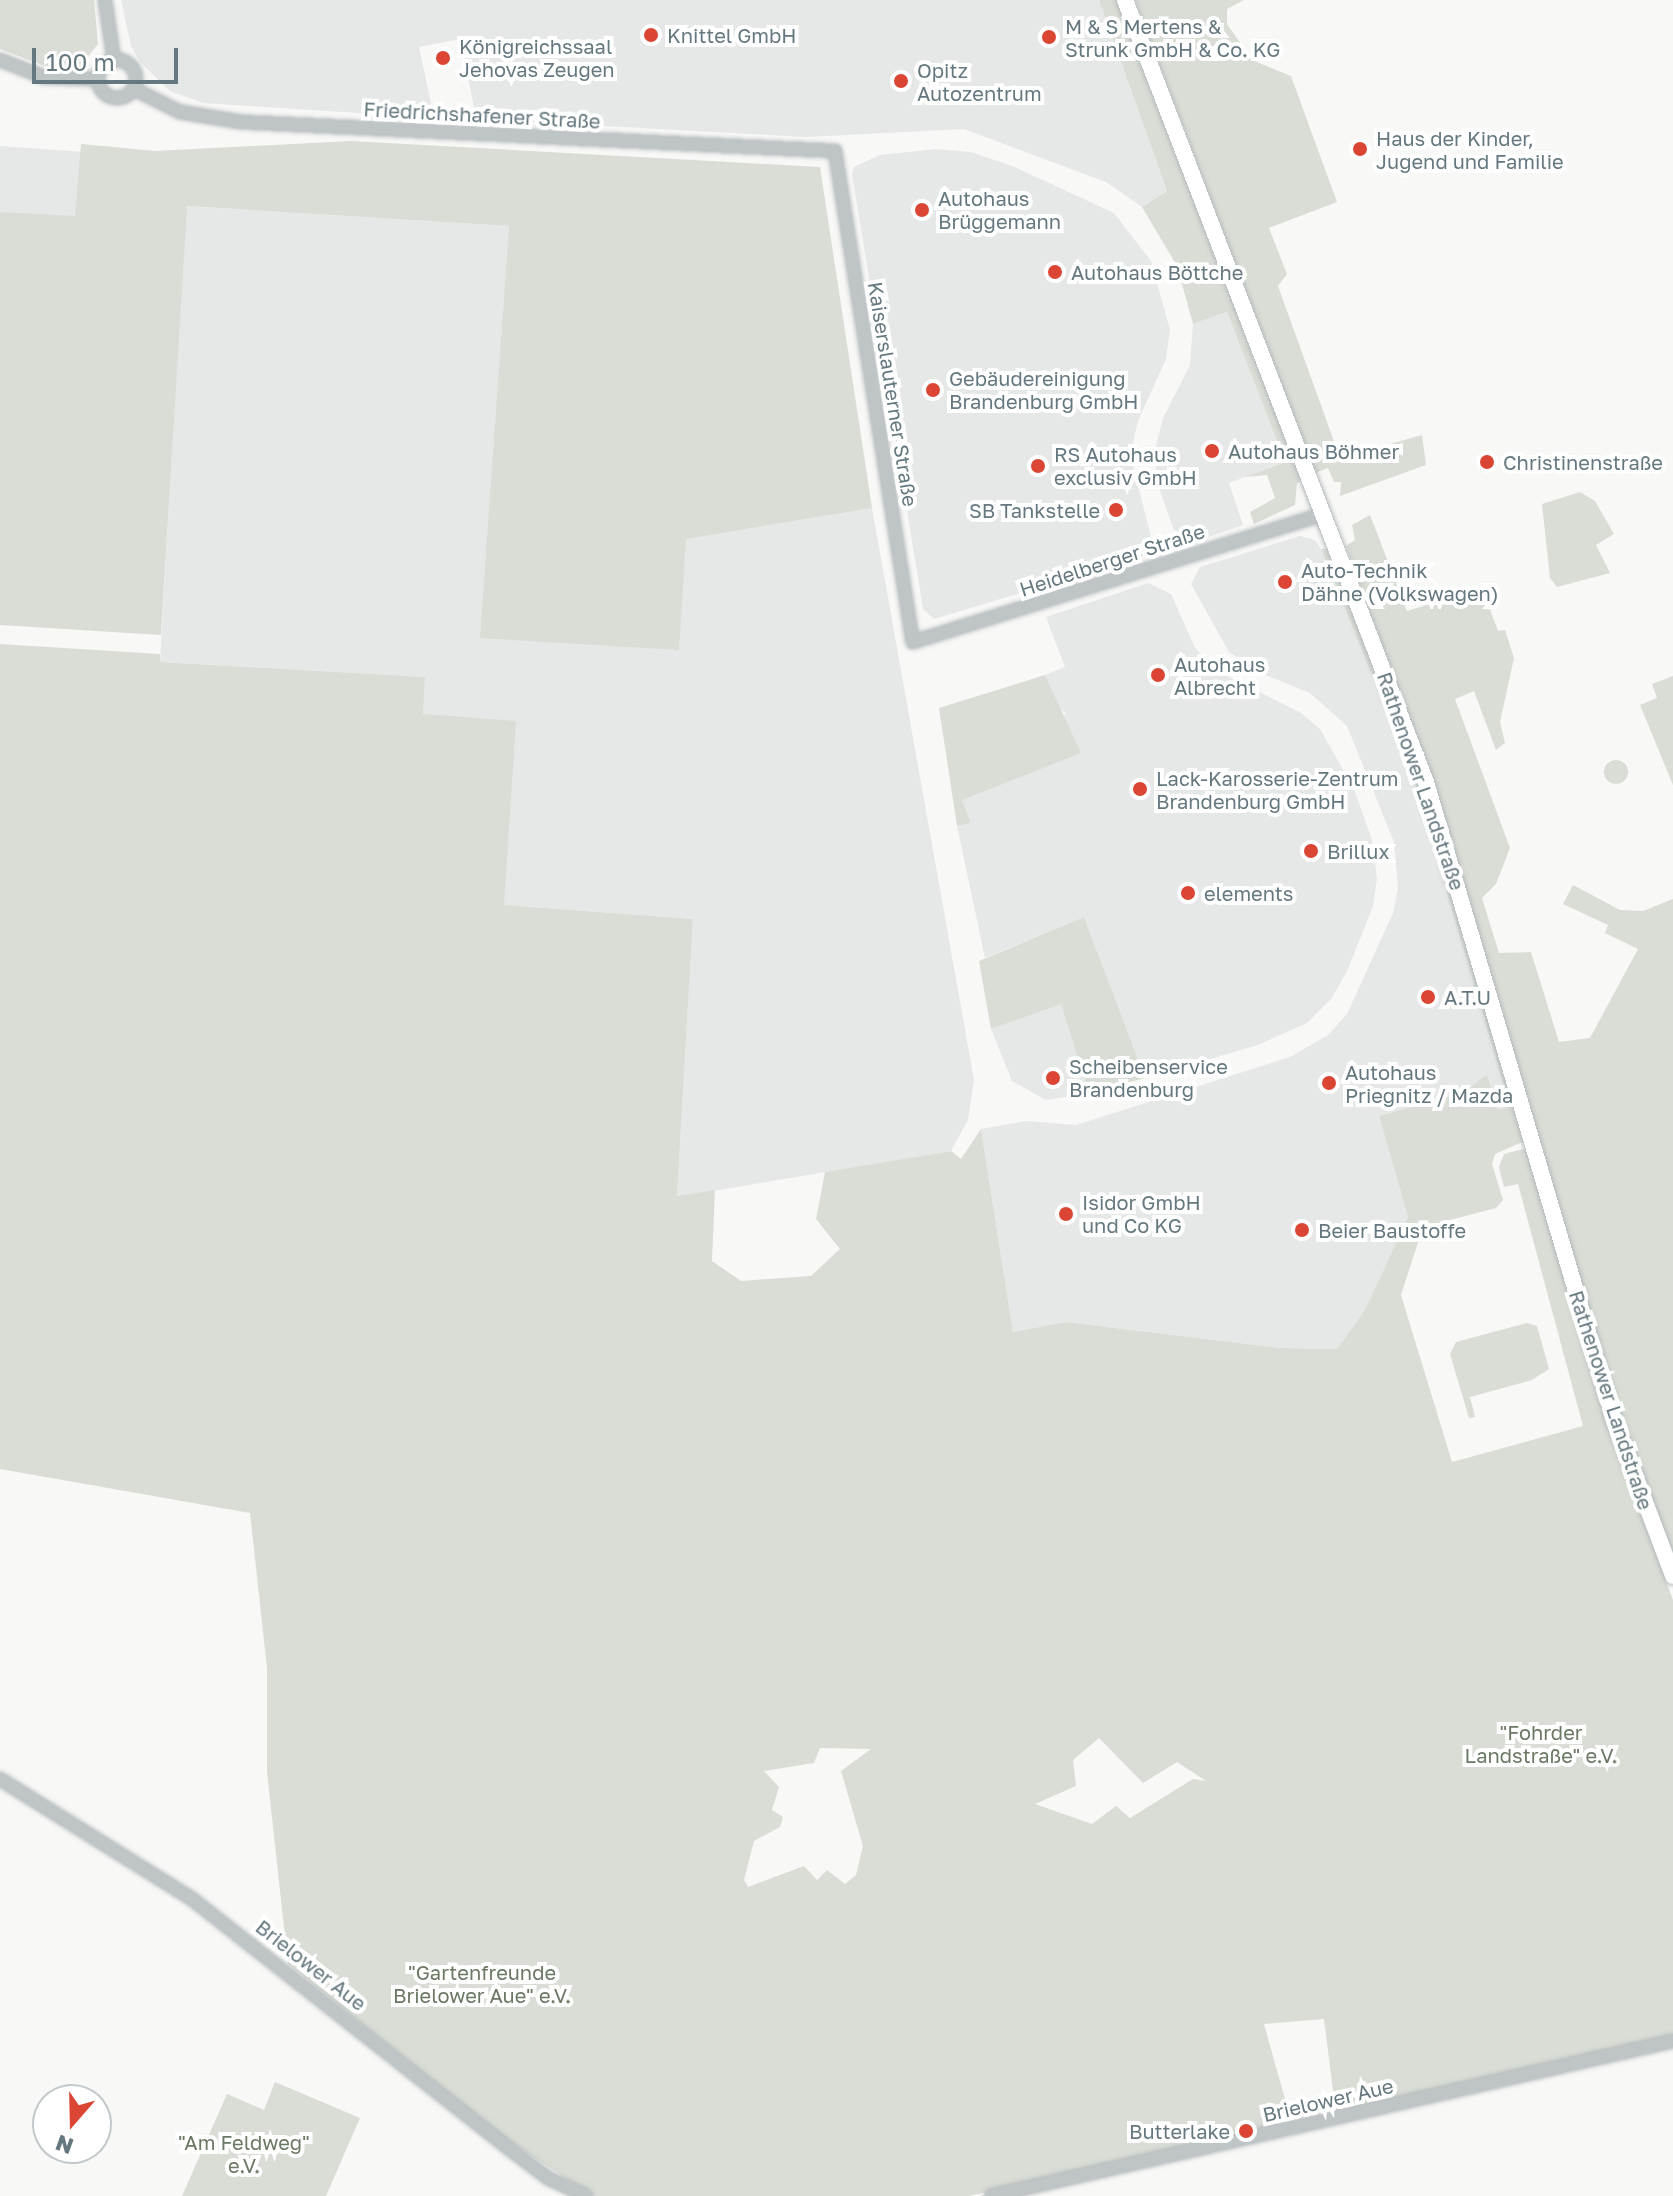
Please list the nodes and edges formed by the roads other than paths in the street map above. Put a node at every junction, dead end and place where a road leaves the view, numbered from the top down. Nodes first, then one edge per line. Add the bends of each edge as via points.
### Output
1 (105, 0) edge
2 (1125, 0) edge
3 (0, 60) edge
4 (114, 60) junction
5 (98, 79) junction
6 (134, 89) junction
7 (835, 151) joint
8 (1323, 514) junction
9 (913, 642) joint
10 (1673, 1576) edge
11 (0, 1779) edge
12 (1673, 2041) edge
13 (586, 2196) edge
14 (991, 2196) edge

1 - 4 street
2 - 8 main road, Rathenower Landstraße
3 - 5 street via 44,77
4 - 5 street via 102,66
4 - 6 street via 133,68
5 - 6 street, Friedrichshafener Straße via 112,98
6 - 7 street, Friedrichshafener Straße via 180,112 241,122
7 - 9 street, Kaiserslauterner Straße
8 - 9 street, Heidelberger Straße
8 - 10 main road, Rathenower Landstraße via 1426,782 1605,1391
11 - 13 street, Brielower Aue via 192,1899 528,2162
12 - 14 street, Brielower Aue

